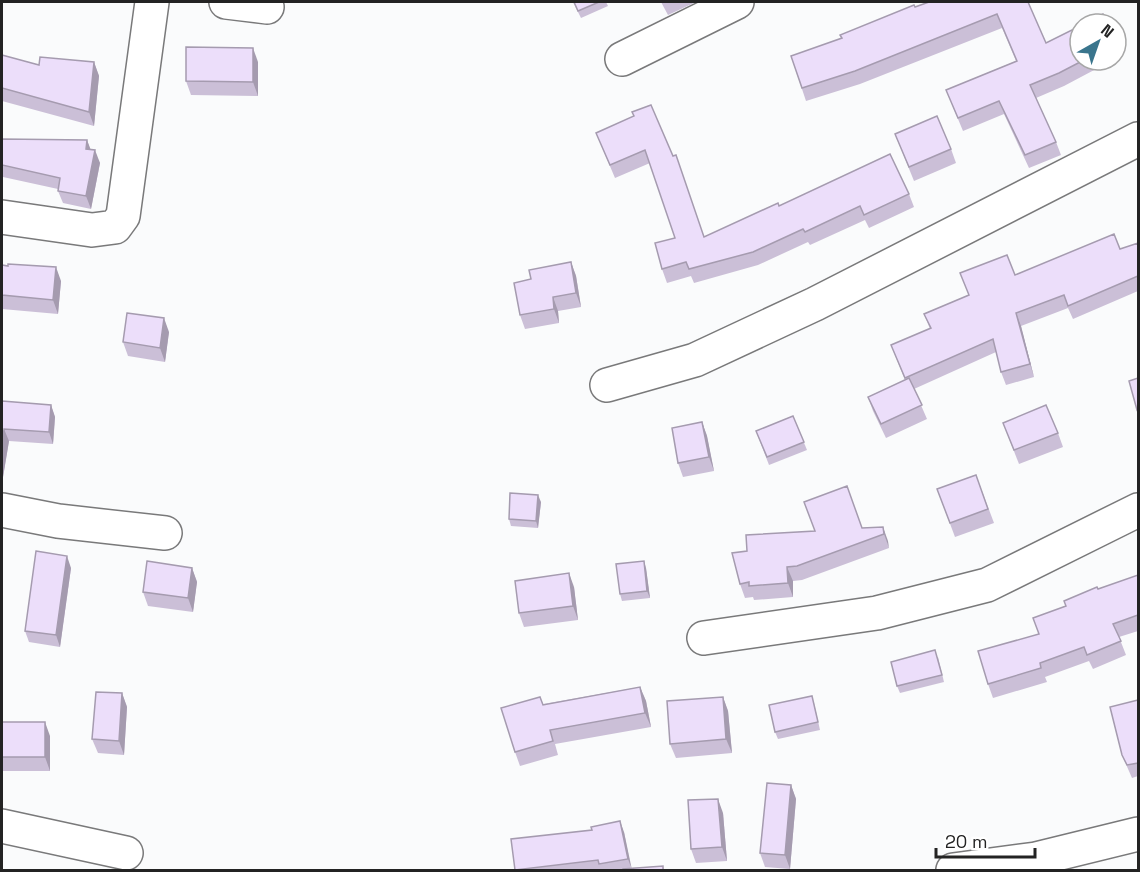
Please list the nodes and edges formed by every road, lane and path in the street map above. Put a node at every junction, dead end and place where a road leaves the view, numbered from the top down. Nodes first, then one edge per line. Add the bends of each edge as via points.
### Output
1 (152, 2) edge
2 (226, 2) edge
3 (738, 2) edge
4 (267, 7) dead end
5 (622, 59) dead end
6 (1138, 139) edge
7 (2, 217) edge
8 (607, 386) dead end
9 (2, 510) edge
10 (1138, 510) edge
11 (165, 533) dead end
12 (704, 638) dead end
13 (2, 826) edge
14 (1138, 834) edge
15 (126, 853) dead end
16 (953, 870) edge

1 - 7 street via 123,216 115,227 92,230
2 - 4 street
3 - 5 street
6 - 8 street via 816,304 695,360
9 - 11 street via 58,521
10 - 12 street via 987,585 877,613
13 - 15 street
14 - 16 street via 1036,859

